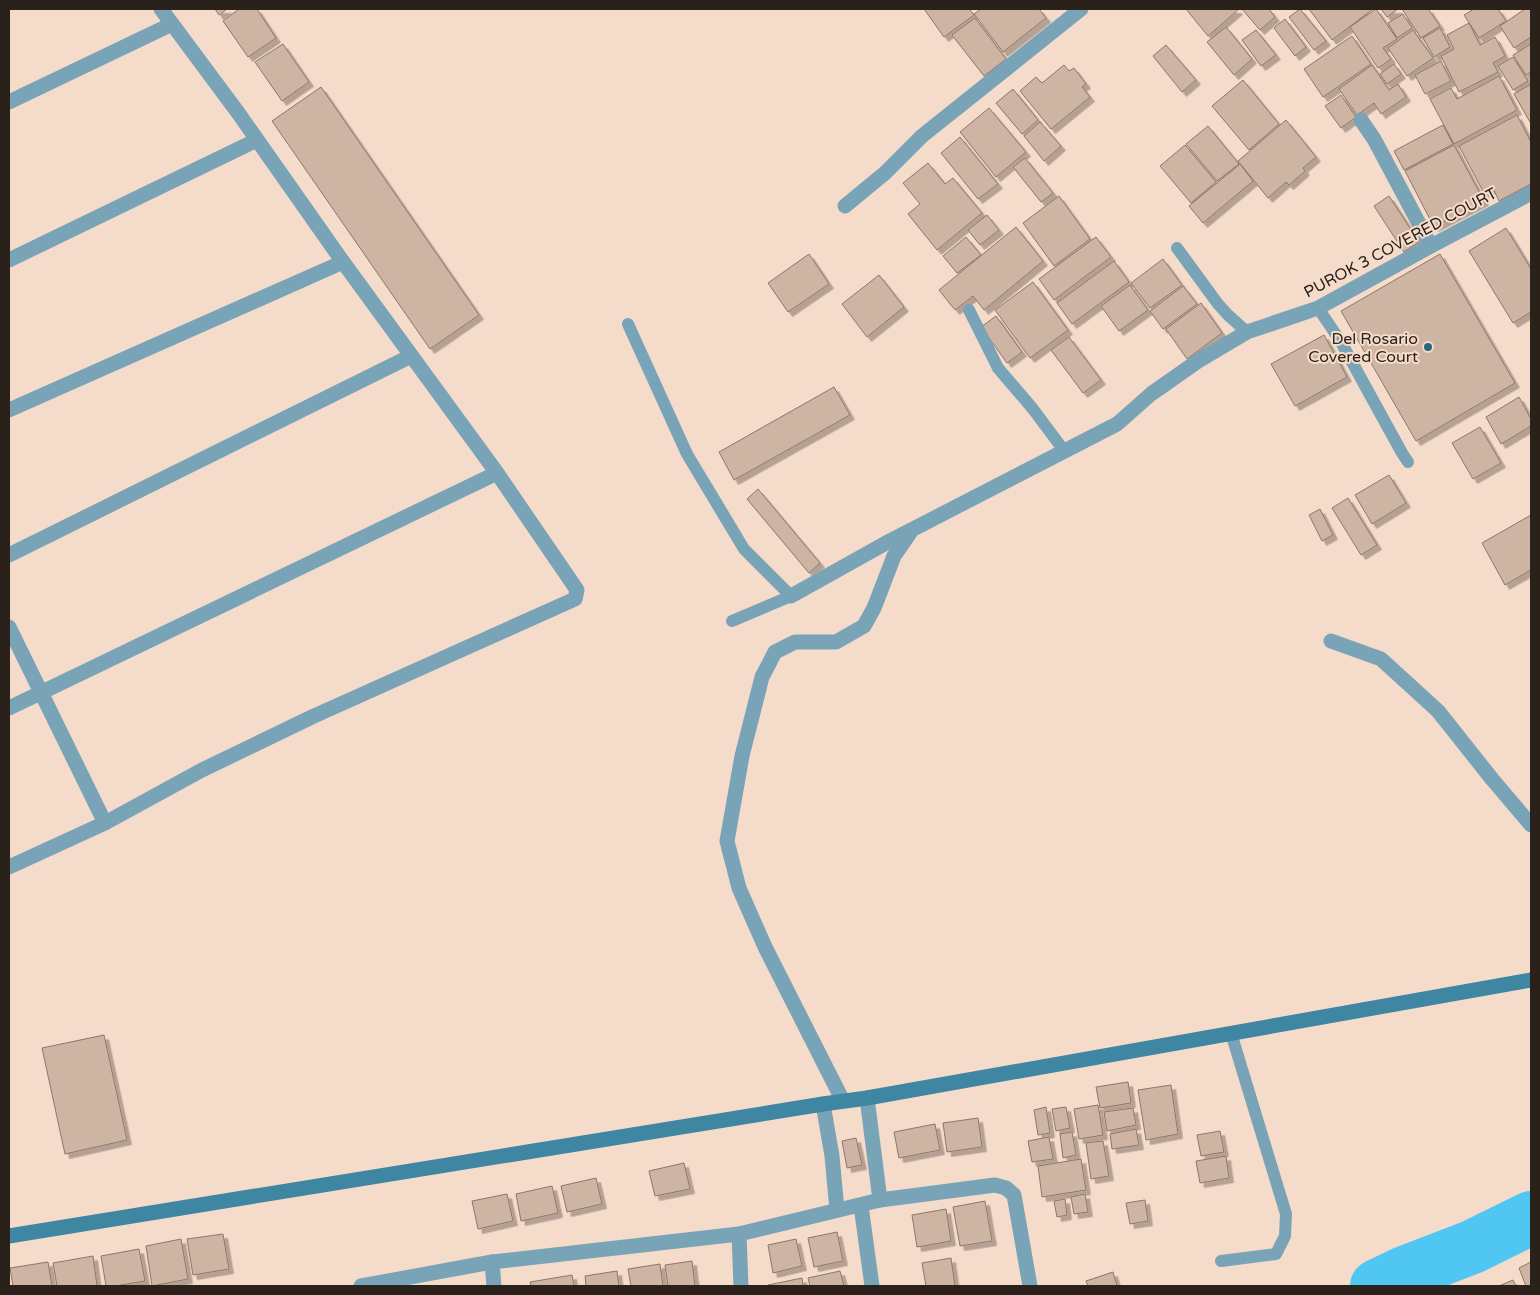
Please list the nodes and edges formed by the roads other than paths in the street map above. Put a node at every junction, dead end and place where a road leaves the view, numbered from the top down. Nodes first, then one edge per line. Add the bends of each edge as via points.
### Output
1 (161, 9) edge
2 (1081, 9) edge
3 (172, 24) junction
4 (9, 102) edge
5 (1361, 120) dead end
6 (257, 140) junction
7 (1531, 193) edge
8 (845, 206) dead end
9 (1431, 246) junction
10 (1177, 248) dead end
11 (9, 260) edge
12 (343, 262) junction
13 (1318, 308) junction
14 (969, 310) dead end
15 (628, 324) dead end
16 (1248, 332) junction
17 (411, 356) junction
18 (9, 410) edge
19 (1065, 452) junction
20 (1408, 462) dead end
21 (497, 473) junction
22 (912, 530) junction
23 (9, 555) edge
24 (791, 596) junction
25 (732, 621) dead end
26 (9, 627) edge
27 (1330, 641) dead end
28 (40, 692) junction
29 (9, 708) edge
30 (105, 823) junction
31 (1531, 825) edge
32 (9, 867) edge
33 (1531, 980) edge
34 (1231, 1033) junction
35 (866, 1098) junction
36 (843, 1101) junction
37 (823, 1104) junction
38 (880, 1200) junction
39 (861, 1206) junction
40 (837, 1210) junction
41 (739, 1234) junction
42 (9, 1236) edge
43 (1221, 1261) dead end
44 (492, 1262) junction
45 (367, 1286) edge
46 (494, 1286) edge
47 (741, 1286) edge
48 (872, 1286) edge
49 (1030, 1286) edge

1 - 3 street
2 - 8 street via 922,136 886,173
3 - 4 street
3 - 6 street
5 - 9 street
6 - 11 street
6 - 12 street
7 - 9 street, PUROK 3 COVERED COURT
9 - 13 street, PUROK 3 COVERED COURT
10 - 16 lane via 1218,304
12 - 17 street
12 - 18 street
13 - 16 street, PUROK 3 COVERED COURT
13 - 20 lane via 1341,342
14 - 19 lane via 998,368
15 - 24 lane via 687,454 744,549
16 - 19 street, PUROK 3 COVERED COURT via 1151,394 1117,424
17 - 21 street
17 - 23 street
19 - 22 street, PUROK 3 COVERED COURT
21 - 28 street
21 - 30 street via 577,590 574,599 314,716 202,770
22 - 24 street, PUROK 3 COVERED COURT
22 - 36 street via 894,556 864,626 836,642 795,642 775,652 762,677 742,756 728,841 739,888 765,947
24 - 25 lane
26 - 28 street
27 - 31 street via 1380,660 1438,711
28 - 29 street
28 - 30 street
30 - 32 street
33 - 34 street
34 - 35 street
34 - 43 lane via 1286,1214 1285,1236 1276,1254
35 - 36 street
35 - 38 street
36 - 37 street
37 - 40 street
37 - 42 street
38 - 39 street
38 - 49 street via 995,1185 1006,1188 1014,1195
39 - 40 street
39 - 48 street
40 - 41 street
41 - 44 street
41 - 47 street
44 - 45 street
44 - 46 street

